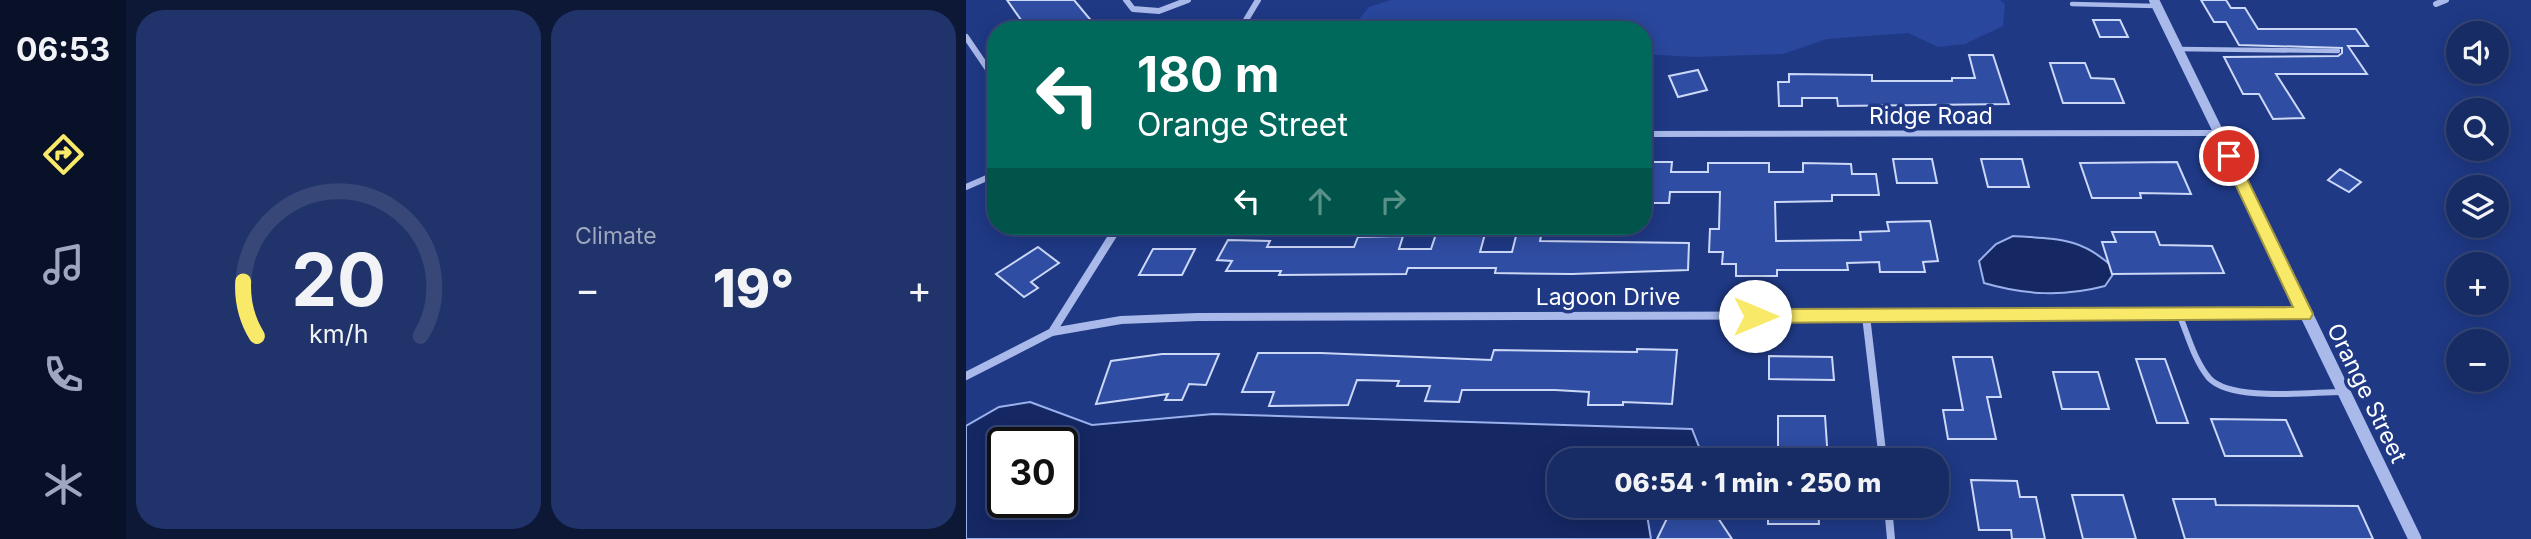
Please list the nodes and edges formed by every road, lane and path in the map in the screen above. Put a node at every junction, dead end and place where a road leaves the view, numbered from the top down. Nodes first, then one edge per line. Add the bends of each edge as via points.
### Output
1 (1126, 0) edge
2 (1188, 0) edge
3 (1258, 0) edge
4 (2446, 0) edge
5 (2155, 3) edge
6 (2072, 4) dead end
7 (2436, 5) dead end
8 (1245, 21) edge
9 (966, 37) edge
10 (2178, 50) junction
11 (2338, 51) dead end
12 (987, 68) edge
13 (2218, 133) junction
14 (1652, 134) edge
15 (987, 178) edge
16 (966, 187) edge
17 (1113, 235) edge
18 (2179, 314) junction
19 (2304, 314) junction
20 (1866, 316) junction
21 (1052, 332) junction
22 (966, 376) edge
23 (2343, 392) junction
24 (1882, 448) edge
25 (1889, 518) edge
26 (1891, 539) edge
27 (2415, 539) edge

1 - 2 street via 1133,9 1159,11
3 - 8 street
4 - 7 street
5 - 6 lane
5 - 10 street, Orange Street
9 - 12 street
10 - 11 lane
10 - 13 street, Orange Street
13 - 14 street, Ridge Road
13 - 19 street, Orange Street
15 - 16 street
17 - 21 street
18 - 19 street, Lagoon Drive
18 - 20 street, Lagoon Drive
18 - 23 lane via 2215,384 2239,392
19 - 23 street, Orange Street
20 - 21 street, Lagoon Drive via 1196,317 1121,320
20 - 24 street
21 - 22 street, Lagoon Drive
23 - 27 street, Orange Street
25 - 26 street

